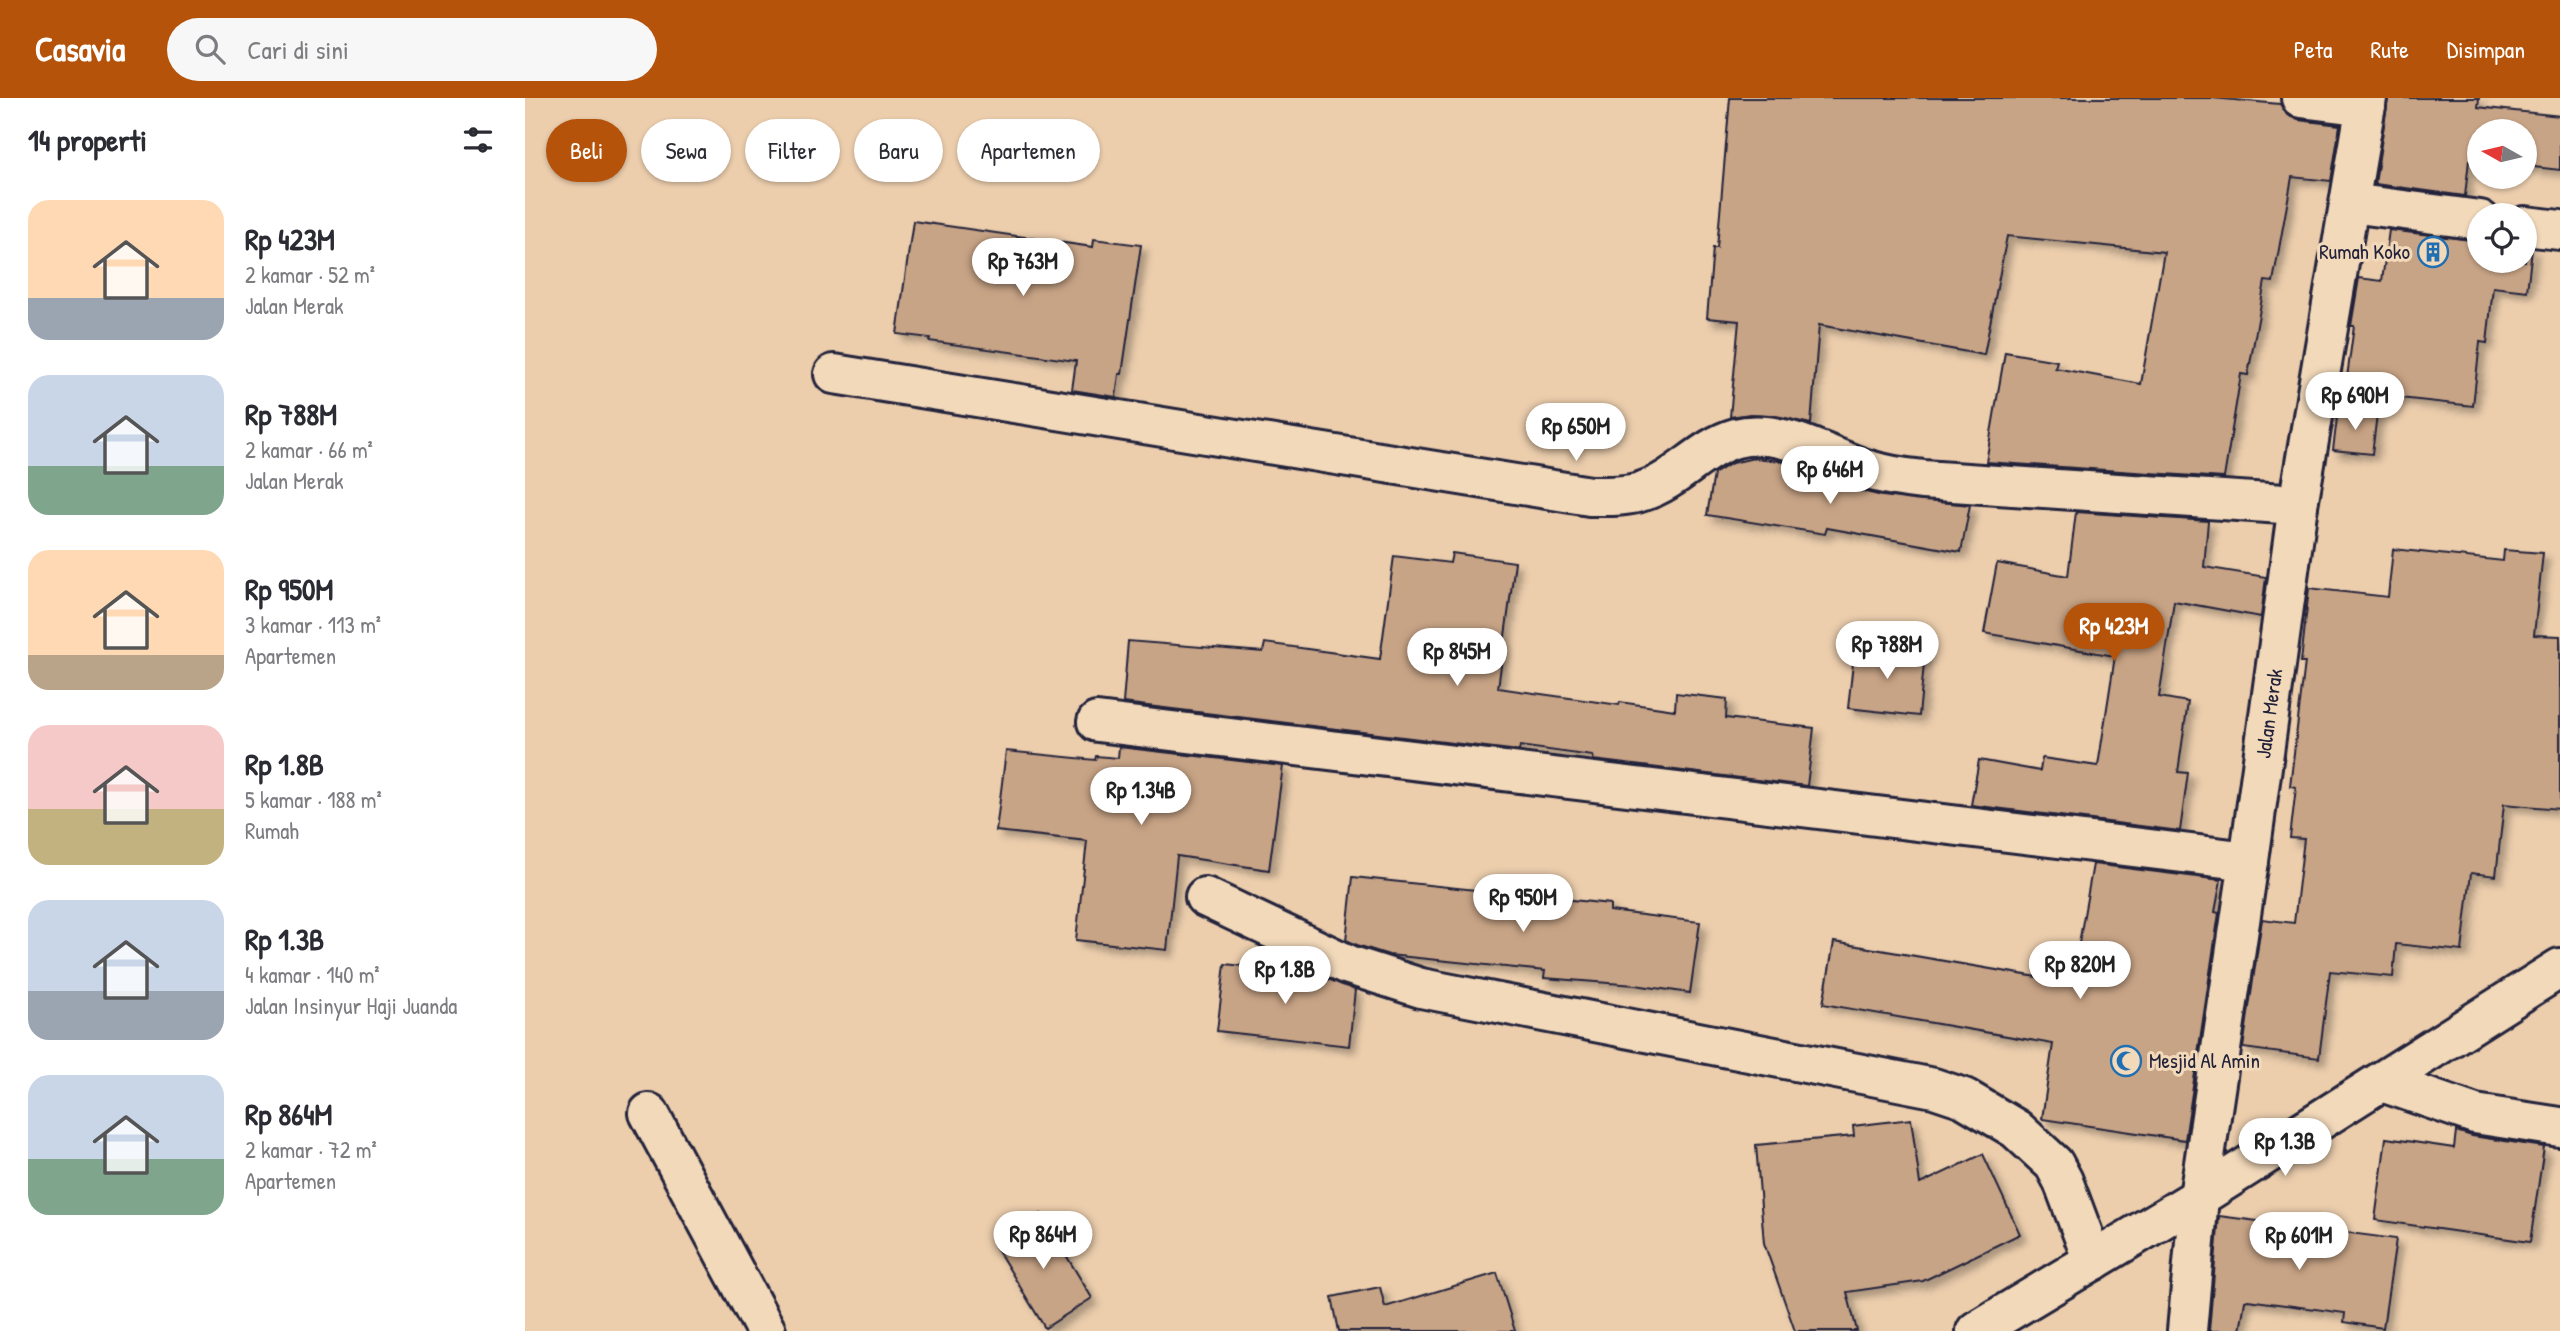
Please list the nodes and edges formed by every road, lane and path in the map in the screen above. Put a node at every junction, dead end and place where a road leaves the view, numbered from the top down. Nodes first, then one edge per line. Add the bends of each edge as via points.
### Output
1 (2301, 98) edge
2 (2367, 102) edge
3 (2350, 203) junction
4 (2467, 218) edge
5 (2537, 227) edge
6 (2560, 230) edge
7 (834, 374) dead end
8 (2298, 505) junction
9 (1097, 722) dead end
10 (2249, 861) junction
11 (1205, 897) dead end
12 (2560, 968) edge
13 (2382, 1082) junction
14 (649, 1114) dead end
15 (2560, 1127) edge
16 (2199, 1197) junction
17 (2093, 1261) junction
18 (766, 1331) edge
19 (1976, 1331) edge
20 (2187, 1331) edge

1 - 2 street
2 - 3 street, Jalan Merak
3 - 4 street
3 - 8 street, Jalan Merak
5 - 6 street
7 - 8 street via 1590,496 1642,492 1662,484 1717,446 1759,436 1914,479
8 - 10 street, Jalan Merak
9 - 10 street
10 - 16 street, Jalan Merak
11 - 17 street via 1349,965 1421,988 1934,1088 1965,1098 2016,1129 2054,1164
12 - 13 street
13 - 15 street via 2475,1114
13 - 16 street
14 - 18 street
16 - 17 street
16 - 20 street, Jalan Merak
17 - 19 street

